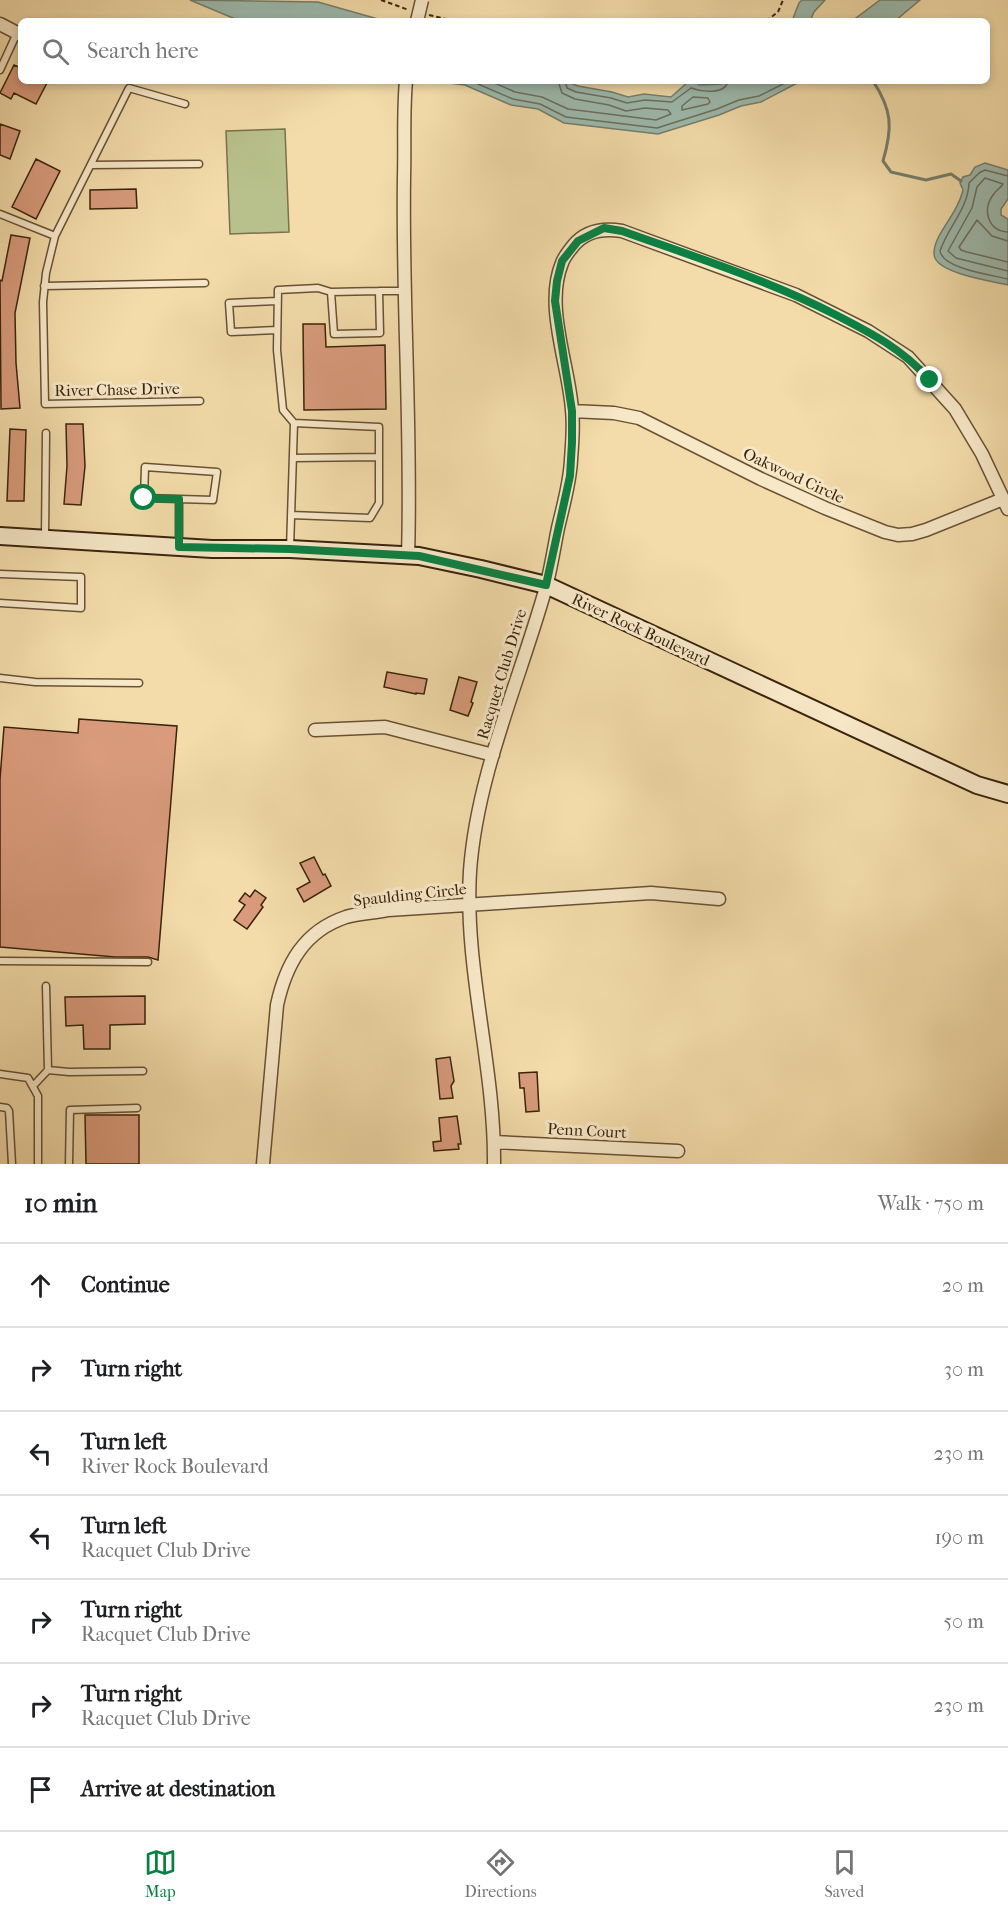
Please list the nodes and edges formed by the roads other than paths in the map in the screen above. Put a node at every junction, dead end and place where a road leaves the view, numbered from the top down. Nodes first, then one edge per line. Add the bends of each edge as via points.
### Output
1 (422, 0) edge
2 (418, 18) edge
3 (0, 24) edge
4 (18, 33) edge
5 (18, 36) edge
6 (0, 70) edge
7 (406, 84) edge
8 (185, 104) dead end
9 (199, 164) dead end
10 (91, 165) junction
11 (0, 214) edge
12 (55, 236) junction
13 (205, 283) dead end
14 (44, 286) junction
15 (379, 291) junction
16 (405, 291) junction
17 (331, 292) junction
18 (278, 301) junction
19 (277, 330) junction
20 (200, 401) dead end
21 (572, 411) junction
22 (294, 423) junction
23 (46, 434) dead end
24 (379, 457) junction
25 (293, 458) junction
26 (179, 499) junction
27 (1005, 504) edge
28 (291, 515) junction
29 (0, 536) edge
30 (45, 539) junction
31 (179, 547) junction
32 (290, 549) junction
33 (408, 556) junction
34 (0, 574) edge
35 (546, 585) junction
36 (0, 603) edge
37 (0, 678) edge
38 (139, 683) dead end
39 (315, 730) dead end
40 (493, 755) junction
41 (1008, 794) edge
42 (719, 899) dead end
43 (469, 904) junction
44 (0, 961) edge
45 (148, 962) dead end
46 (46, 986) dead end
47 (48, 1070) junction
48 (143, 1071) dead end
49 (0, 1074) edge
50 (33, 1086) junction
51 (0, 1107) edge
52 (137, 1108) dead end
53 (494, 1142) junction
54 (678, 1151) dead end
55 (12, 1164) edge
56 (38, 1164) edge
57 (69, 1164) edge
58 (263, 1164) edge
59 (494, 1164) edge

1 - 2 street, bridge
3 - 4 street
5 - 6 lane
7 - 16 street
8 - 10 lane, River Chase Drive via 129,88
9 - 10 lane
10 - 12 lane, River Chase Drive
11 - 12 lane
12 - 14 lane, River Chase Drive
13 - 14 lane
14 - 20 lane, River Chase Drive via 45,404
15 - 16 lane
15 - 17 lane
15 - 17 lane via 380,333 334,334
16 - 33 street
17 - 18 lane via 318,288 278,290
18 - 19 lane
18 - 19 lane via 229,303 231,332
19 - 22 lane via 283,410
21 - 27 street, Oakwood Circle via 639,418 793,493 898,536
21 - 27 street, Racquet Club Drive via 555,301 562,261 578,241 604,228 622,231 796,294 868,331 908,357 955,410 982,454
21 - 35 street, Racquet Club Drive via 570,476
22 - 24 lane via 379,427
22 - 25 lane
23 - 30 lane
24 - 25 lane
24 - 28 lane via 379,503 370,518
25 - 28 lane
26 - 26 lane via 144,498 146,467 217,472 213,500
26 - 31 lane
28 - 32 lane
29 - 30 street, River Rock Boulevard
30 - 31 street, River Rock Boulevard
31 - 32 street, River Rock Boulevard
32 - 33 street, River Rock Boulevard
33 - 35 street, River Rock Boulevard
34 - 36 lane via 81,577 81,608
35 - 40 street, Racquet Club Drive
35 - 41 street, River Rock Boulevard via 976,785
37 - 38 lane
39 - 40 street via 385,727
40 - 43 street, Racquet Club Drive via 476,828
42 - 43 street, Spaulding Circle via 651,893
43 - 53 street, Racquet Club Drive
43 - 58 street, Spaulding Circle via 348,917 318,932 293,957 282,980 277,1005
44 - 45 lane
46 - 47 lane
47 - 48 lane
47 - 50 lane
49 - 50 lane via 28,1078
50 - 56 lane via 38,1096
51 - 55 lane via 9,1111
52 - 57 lane via 70,1110
53 - 54 street, Penn Court
53 - 59 street, Racquet Club Drive

